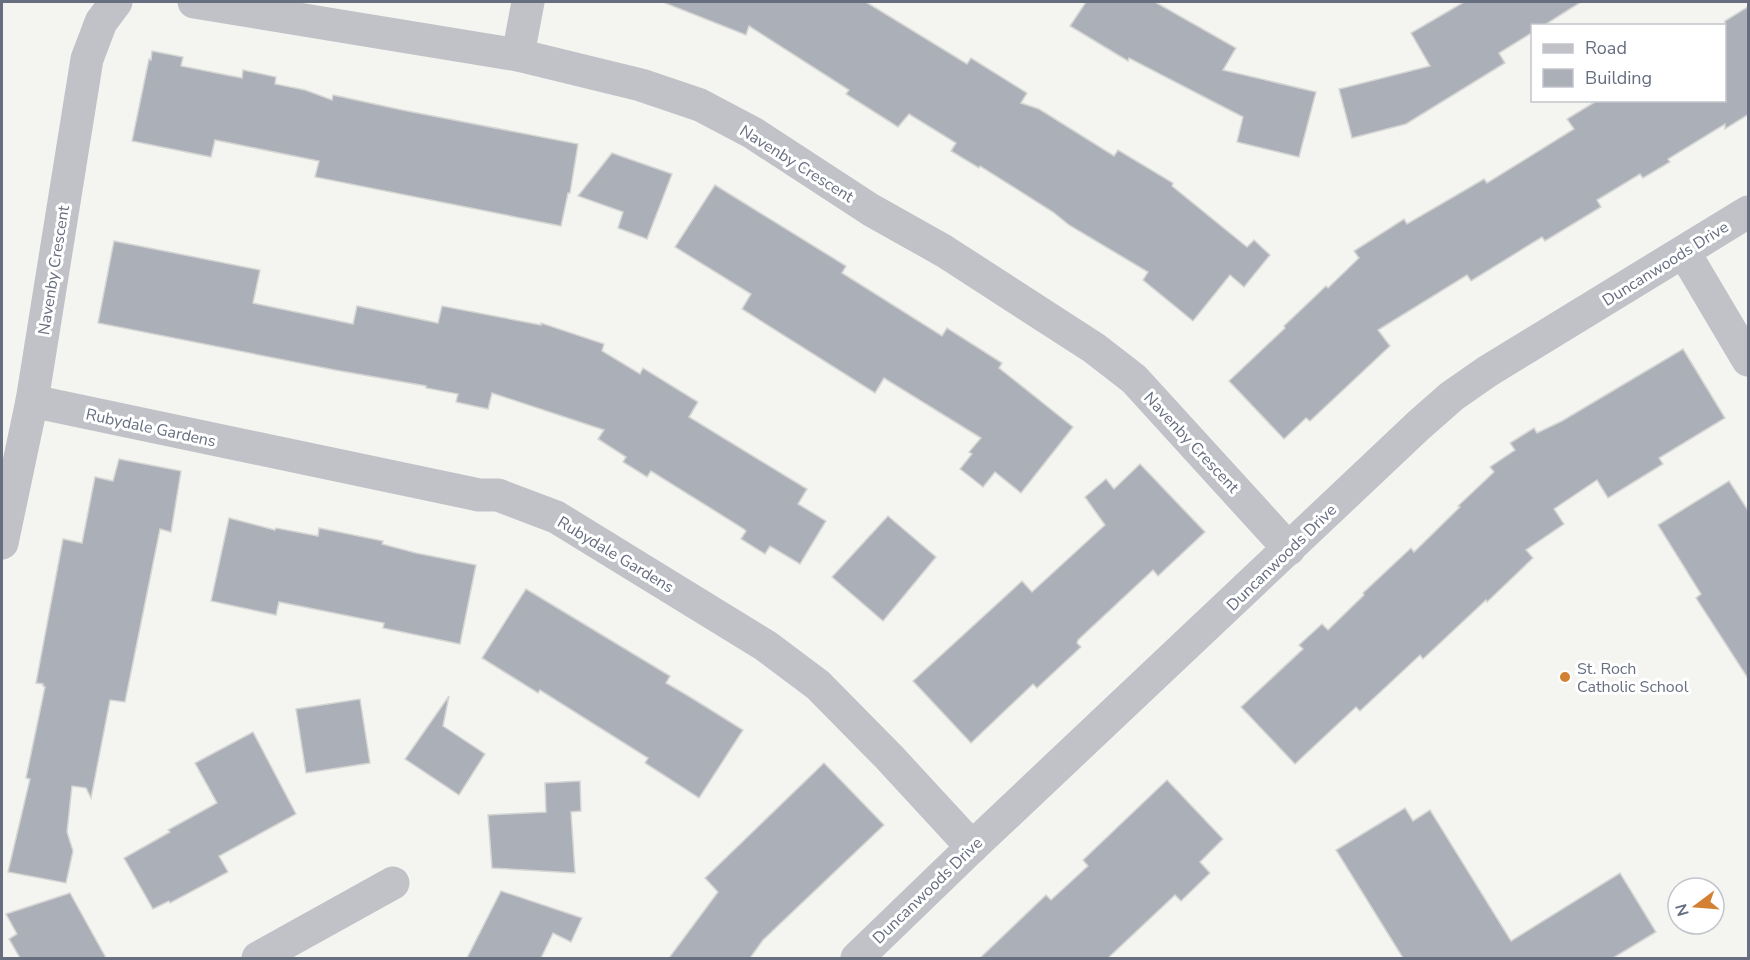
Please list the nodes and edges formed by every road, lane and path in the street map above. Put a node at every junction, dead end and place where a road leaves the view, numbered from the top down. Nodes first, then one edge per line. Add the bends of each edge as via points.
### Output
1 (116, 2) edge
2 (194, 2) edge
3 (528, 2) edge
4 (518, 55) junction
5 (1749, 212) edge
6 (1684, 252) junction
7 (1749, 360) edge
8 (32, 401) junction
9 (2, 543) edge
10 (1289, 549) junction
11 (972, 847) junction
12 (393, 883) dead end
13 (258, 958) edge
14 (856, 958) edge

1 - 8 street, Navenby Crescent via 101,22 87,59
2 - 4 street, Navenby Crescent
3 - 4 street
4 - 10 street, Navenby Crescent via 641,85 700,105 753,133 1094,348 1134,380
5 - 6 street, Duncanwoods Drive
6 - 7 street
6 - 10 street, Duncanwoods Drive via 1452,396
8 - 9 street, Navenby Crescent
8 - 11 street, Rubydale Gardens via 478,495 498,495 556,517 766,646 818,685
10 - 11 street, Duncanwoods Drive
11 - 14 street, Duncanwoods Drive
12 - 13 street

